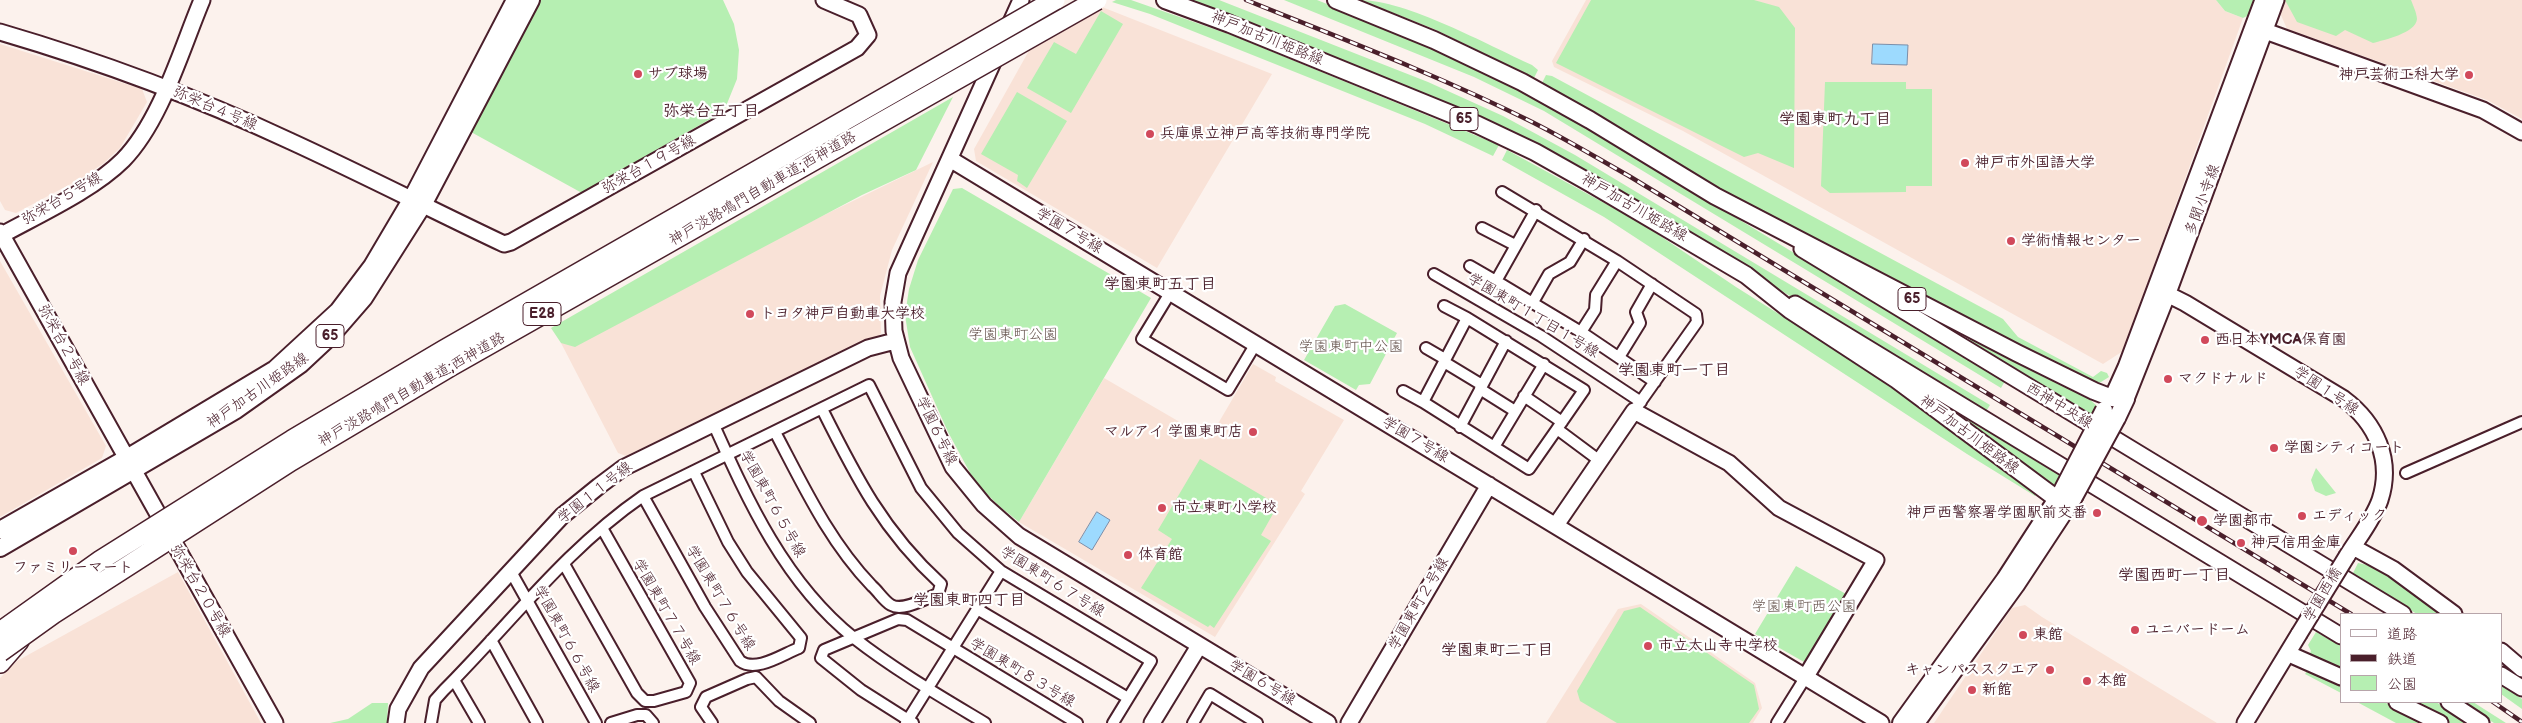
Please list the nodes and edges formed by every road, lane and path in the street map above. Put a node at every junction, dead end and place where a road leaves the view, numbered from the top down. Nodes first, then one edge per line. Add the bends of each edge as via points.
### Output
1 (202, 0) edge
2 (824, 0) edge
3 (1021, 0) edge
4 (1055, 0) edge
5 (1097, 0) edge
6 (1165, 0) edge
7 (1336, 0) edge
8 (2263, 0) edge
9 (2276, 0) edge
10 (520, 2) edge
11 (2259, 28) junction
12 (0, 32) edge
13 (166, 88) junction
14 (2522, 132) edge
15 (950, 159) junction
16 (1502, 192) dead end
17 (1715, 196) junction
18 (417, 203) junction
19 (1536, 210) junction
20 (1482, 228) dead end
21 (1, 234) edge
22 (1584, 239) junction
23 (1515, 246) junction
24 (1618, 261) junction
25 (1470, 266) dead end
26 (1434, 274) dead end
27 (1746, 275) junction
28 (1496, 281) junction
29 (1652, 284) junction
30 (2162, 291) junction
31 (1170, 293) junction
32 (1533, 302) junction
33 (1444, 306) dead end
34 (1467, 318) junction
35 (1581, 332) junction
36 (1506, 340) junction
37 (895, 341) junction
38 (1255, 345) junction
39 (1426, 348) dead end
40 (1619, 357) junction
41 (1445, 361) junction
42 (1544, 364) junction
43 (1655, 382) junction
44 (1481, 387) junction
45 (1403, 391) dead end
46 (1524, 396) junction
47 (1423, 402) junction
48 (2115, 406) junction
49 (1638, 407) junction
50 (822, 409) junction
51 (1515, 411) junction
52 (2522, 422) edge
53 (713, 423) junction
54 (1559, 426) junction
55 (1460, 427) junction
56 (775, 432) junction
57 (1494, 447) junction
58 (728, 456) junction
59 (1600, 461) junction
60 (129, 465) junction
61 (694, 472) junction
62 (2406, 473) dead end
63 (1489, 485) junction
64 (2065, 495) junction
65 (643, 496) junction
66 (1556, 525) junction
67 (602, 528) junction
68 (0, 530) edge
69 (0, 548) edge
70 (2350, 551) junction
71 (564, 564) junction
72 (510, 570) junction
73 (1001, 571) junction
74 (43, 600) junction
75 (527, 600) junction
76 (976, 609) junction
77 (2401, 613) edge
78 (2453, 613) edge
79 (0, 621) edge
80 (0, 632) edge
81 (26, 632) junction
82 (2340, 635) edge
83 (853, 637) junction
84 (491, 640) junction
85 (1199, 646) junction
86 (952, 648) junction
87 (0, 652) edge
88 (2502, 652) edge
89 (2288, 654) junction
90 (0, 663) edge
91 (2522, 669) edge
92 (2502, 676) edge
93 (1805, 678) junction
94 (2340, 678) edge
95 (454, 680) junction
96 (927, 688) junction
97 (2522, 688) edge
98 (1128, 698) junction
99 (2399, 703) edge
100 (2451, 703) edge
101 (909, 722) edge
102 (275, 723) edge
103 (396, 723) edge
104 (431, 723) edge
105 (479, 723) edge
106 (537, 723) edge
107 (596, 723) edge
108 (611, 723) edge
109 (653, 723) edge
110 (712, 723) edge
111 (810, 723) edge
112 (985, 723) edge
113 (1077, 723) edge
114 (1113, 723) edge
115 (1152, 723) edge
116 (1193, 723) edge
117 (1257, 723) edge
118 (1328, 723) edge
119 (1349, 723) edge
120 (1777, 723) edge
121 (1881, 723) edge
122 (1901, 723) edge
123 (1916, 723) edge
124 (2246, 723) edge
125 (2440, 723) edge
126 (2481, 723) edge

1 - 13 street, 弥栄台５号線
2 - 18 street, 弥栄台１９号線 via 860,15 868,35 856,48 511,242 504,244
3 - 15 street, 学園６号線
4 - 74 highway, 神戸淡路鳴門自動車道;西神道路 / E28, bridge via 385,385 259,461
5 - 81 highway, 神戸淡路鳴門自動車道;西神道路 / E28, bridge via 451,366 290,461
6 - 27 main road, 神戸加古川姫路線 / 65 via 1478,125 1590,182
7 - 17 main road, 65 via 1434,40 1522,82
8 - 11 street, 多聞小寺線
9 - 11 street, 多聞小寺線
10 - 18 main road, 神戸加古川姫路線 / 65
11 - 14 street via 2483,110
11 - 30 street, 多聞小寺線
12 - 13 street, 弥栄台４号線
13 - 18 street, 弥栄台４号線 via 288,140
13 - 21 street, 弥栄台５号線 via 139,141 123,160 83,190
15 - 31 street, 学園７号線
15 - 37 street, 学園６号線 via 898,273 893,302
16 - 19 street
17 - 48 main road, 65
17 - 77 street, 西神中央線
18 - 60 main road, 神戸加古川姫路線 / 65 via 338,311 306,342 275,369
19 - 22 street
19 - 23 street
20 - 23 street
21 - 60 street, 弥栄台２号線
22 - 24 street
22 - 32 street via 1570,262 1549,274
23 - 28 street
24 - 29 street
24 - 35 street via 1596,295 1595,310
25 - 28 street
26 - 49 street, 学園東町１丁目１号線 via 1541,336
27 - 64 main road, 神戸加古川姫路線 / 65 via 1790,310
27 - 82 street
28 - 32 street
29 - 40 street via 1636,312 1640,323
29 - 43 street via 1696,314 1697,322
30 - 48 street, 多聞小寺線 via 2126,367
30 - 70 street, 学園１号線 via 2344,399 2366,418 2382,451 2384,482 2375,511
31 - 38 street, 学園７号線
31 - 38 street via 1142,340 1228,390
32 - 35 street
33 - 34 street
34 - 36 street
34 - 41 street
35 - 40 street
36 - 42 street
36 - 44 street
37 - 53 street, 学園１１号線 via 868,348
37 - 85 street, 学園６号線 via 953,468 984,505 1019,536
38 - 63 street, 学園７号線
39 - 41 street
40 - 43 street
41 - 44 street
41 - 47 street
42 - 46 street
42 - 54 street via 1584,390
43 - 49 street
44 - 51 street
44 - 55 street
45 - 47 street
46 - 51 street
46 - 54 street
47 - 55 street
48 - 64 main road, bridge
49 - 59 street
49 - 93 street via 1730,463 1779,508 1876,560
50 - 56 street, 学園東町６７号線
50 - 56 street via 876,510 914,558 941,584 938,594 902,607 891,605 854,567 827,529
50 - 73 street, 学園東町６７号線 via 869,384 922,488 958,533
51 - 57 street
52 - 62 street
53 - 58 street, 学園東町６５号線
53 - 72 street, 学園１１号線 via 622,468 562,516
54 - 57 street via 1529,469
54 - 59 street
55 - 57 street
56 - 58 street, 学園東町６７号線
58 - 61 street, 学園東町６７号線
58 - 83 street, 学園東町６５号線 via 772,543 794,575
59 - 66 street
60 - 68 main road, 神戸加古川姫路線 / 65
60 - 69 main road, 神戸加古川姫路線 / 65
60 - 102 street, 弥栄台２０号線
61 - 65 street, 学園東町６７号線
61 - 65 street, 学園東町７６号線 via 728,542 768,600 800,638 799,648 755,666 746,666 740,661 705,607
63 - 66 street, 学園７号線
63 - 119 street, 学園東町２号線
64 - 122 main road
64 - 123 main road via 2016,585
65 - 67 street, 学園東町６７号線
66 - 93 street, 学園７号線
67 - 71 street, 学園東町６７号線
67 - 71 street, 学園東町７７号線 via 690,683 686,692 654,701 645,701 637,693
70 - 78 street via 2393,569
70 - 89 street, 学園西橋, bridge
71 - 75 street, 学園東町６７号線
72 - 75 street, 学園東町６６号線
72 - 103 street, 学園１１号線 via 421,668 398,708
73 - 76 street
73 - 98 street, 学園東町６７号線 via 1151,661
74 - 79 highway, bridge
74 - 80 highway, 神戸淡路鳴門自動車道;西神道路 / E28, bridge
75 - 84 street, 学園東町６７号線
75 - 107 street, 学園東町６６号線
76 - 86 street
76 - 98 street
81 - 87 highway, 神戸淡路鳴門自動車道;西神道路 / E28, bridge
81 - 90 highway, bridge
83 - 86 street, 学園東町８３号線 via 898,619 907,620
83 - 96 street, 学園東町６５号線
83 - 101 street, 学園東町８３号線 via 824,650 821,658
84 - 95 street, 学園東町６７号線
84 - 106 street
85 - 115 street
85 - 118 street, 学園６号線
86 - 96 street
86 - 113 street, 学園東町８３号線
88 - 91 street
89 - 94 street
89 - 124 street
92 - 97 street
93 - 120 street
93 - 121 street, 学園７号線
95 - 104 street, 学園東町６７号線 via 436,700
95 - 105 street
96 - 101 street
96 - 112 street, 学園東町６５号線
98 - 114 street, 学園東町６７号線
99 - 125 street
100 - 126 street
108 - 109 street via 637,715 646,716
110 - 111 street via 701,707 706,697 756,677 779,701
116 - 117 street via 1210,694

